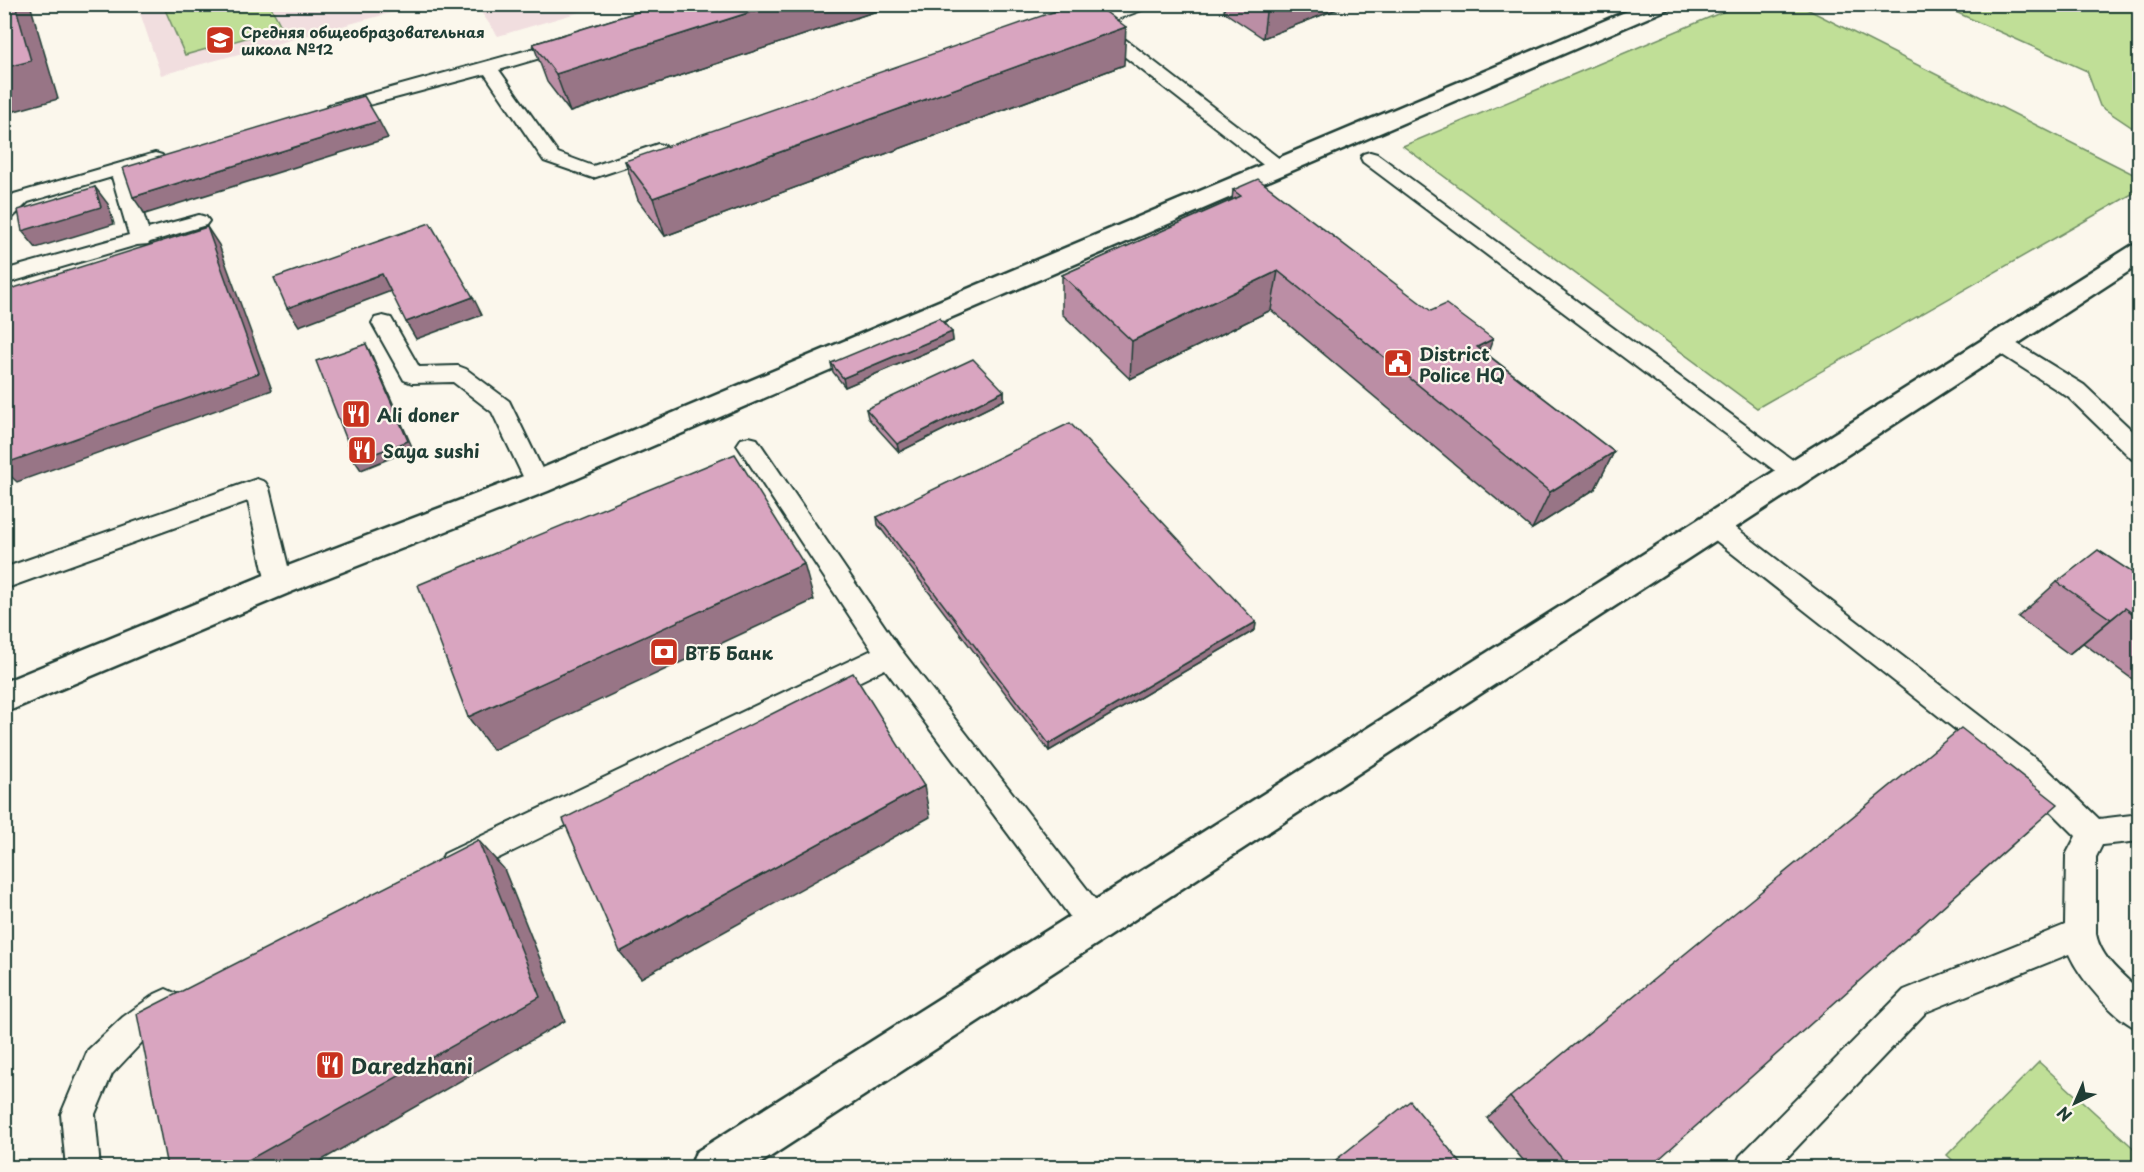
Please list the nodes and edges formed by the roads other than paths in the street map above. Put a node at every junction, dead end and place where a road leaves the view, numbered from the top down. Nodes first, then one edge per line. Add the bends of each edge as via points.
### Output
1 (1144, 4) edge
2 (1663, 4) edge
3 (1067, 7) edge
4 (589, 38) edge
5 (489, 68) junction
6 (317, 114) edge
7 (671, 145) edge
8 (174, 154) edge
9 (1370, 158) dead end
10 (1278, 167) junction
11 (119, 169) junction
12 (13, 201) edge
13 (4, 215) edge
14 (199, 221) dead end
15 (141, 240) junction
16 (2139, 252) edge
17 (4, 277) edge
18 (383, 323) dead end
19 (1998, 342) junction
20 (749, 445) dead end
21 (2138, 450) edge
22 (1794, 473) junction
23 (537, 483) junction
24 (1714, 525) junction
25 (4, 579) edge
26 (279, 584) junction
27 (889, 654) junction
28 (4, 698) edge
29 (2139, 827) edge
30 (2093, 833) junction
31 (429, 876) edge
32 (1094, 923) junction
33 (2080, 933) junction
34 (194, 990) edge
35 (2139, 1014) edge
36 (83, 1167) edge
37 (712, 1167) edge
38 (1752, 1167) edge

1 - 3 lane via 1115,15
2 - 10 street
3 - 10 lane
4 - 5 lane
5 - 6 lane
5 - 7 lane via 551,158 593,172
8 - 11 lane
9 - 22 lane
10 - 23 street
11 - 12 lane
11 - 15 lane
12 - 13 lane
14 - 15 lane
15 - 17 lane
16 - 19 street
18 - 23 lane via 412,375 458,374 501,407
19 - 21 lane via 2076,391
19 - 22 street
20 - 27 lane
22 - 24 street
23 - 26 street
24 - 30 lane via 2031,772
24 - 32 street
25 - 26 lane via 257,488
26 - 28 street
27 - 31 lane
27 - 32 lane
29 - 30 lane
30 - 33 lane via 2081,855
32 - 37 street
33 - 35 lane via 2093,968
33 - 38 lane via 1915,1002
34 - 36 lane via 134,1028 100,1062 78,1114

